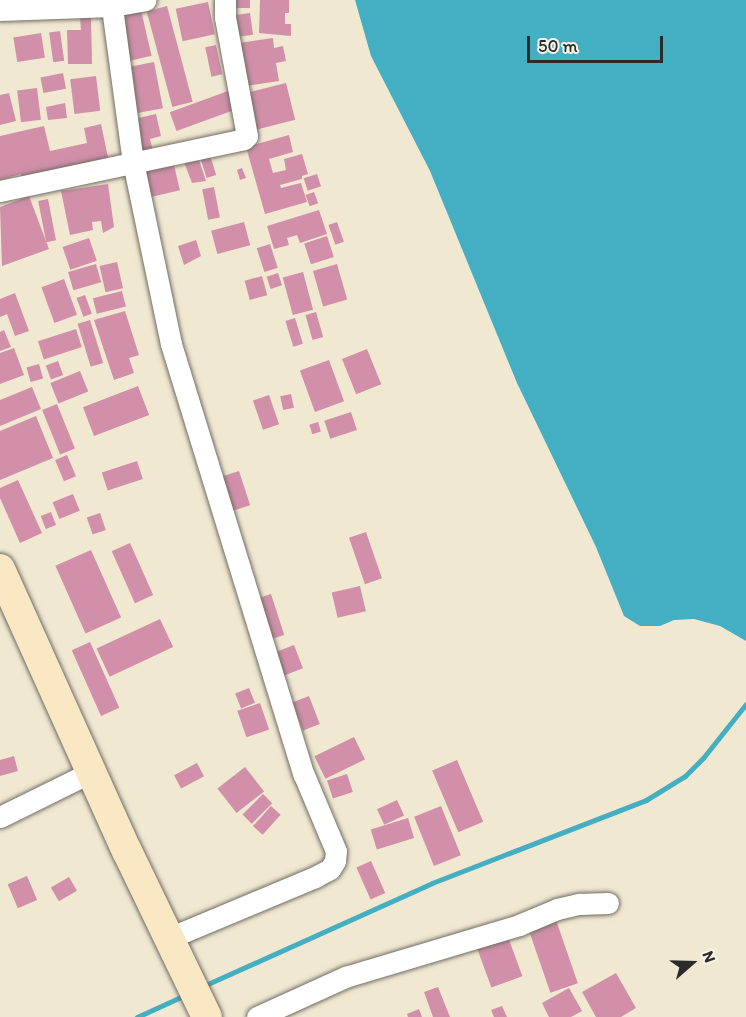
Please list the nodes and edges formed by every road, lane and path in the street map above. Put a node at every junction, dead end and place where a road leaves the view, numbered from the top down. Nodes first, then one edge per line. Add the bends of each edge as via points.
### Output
1 (145, 0) edge
2 (225, 0) edge
3 (112, 3) edge
4 (0, 10) edge
5 (133, 162) junction
6 (0, 191) edge
7 (0, 569) edge
8 (91, 772) junction
9 (0, 817) edge
10 (608, 903) dead end
11 (169, 938) junction
12 (207, 1017) edge
13 (256, 1017) edge

1 - 3 street
2 - 5 street via 247,136 238,142
3 - 4 street
3 - 5 street
5 - 6 street
5 - 11 street via 171,344 304,775 336,851 330,869 315,877
7 - 8 street
8 - 9 street
8 - 11 street
10 - 13 street via 557,909 519,925 345,977
11 - 12 street

